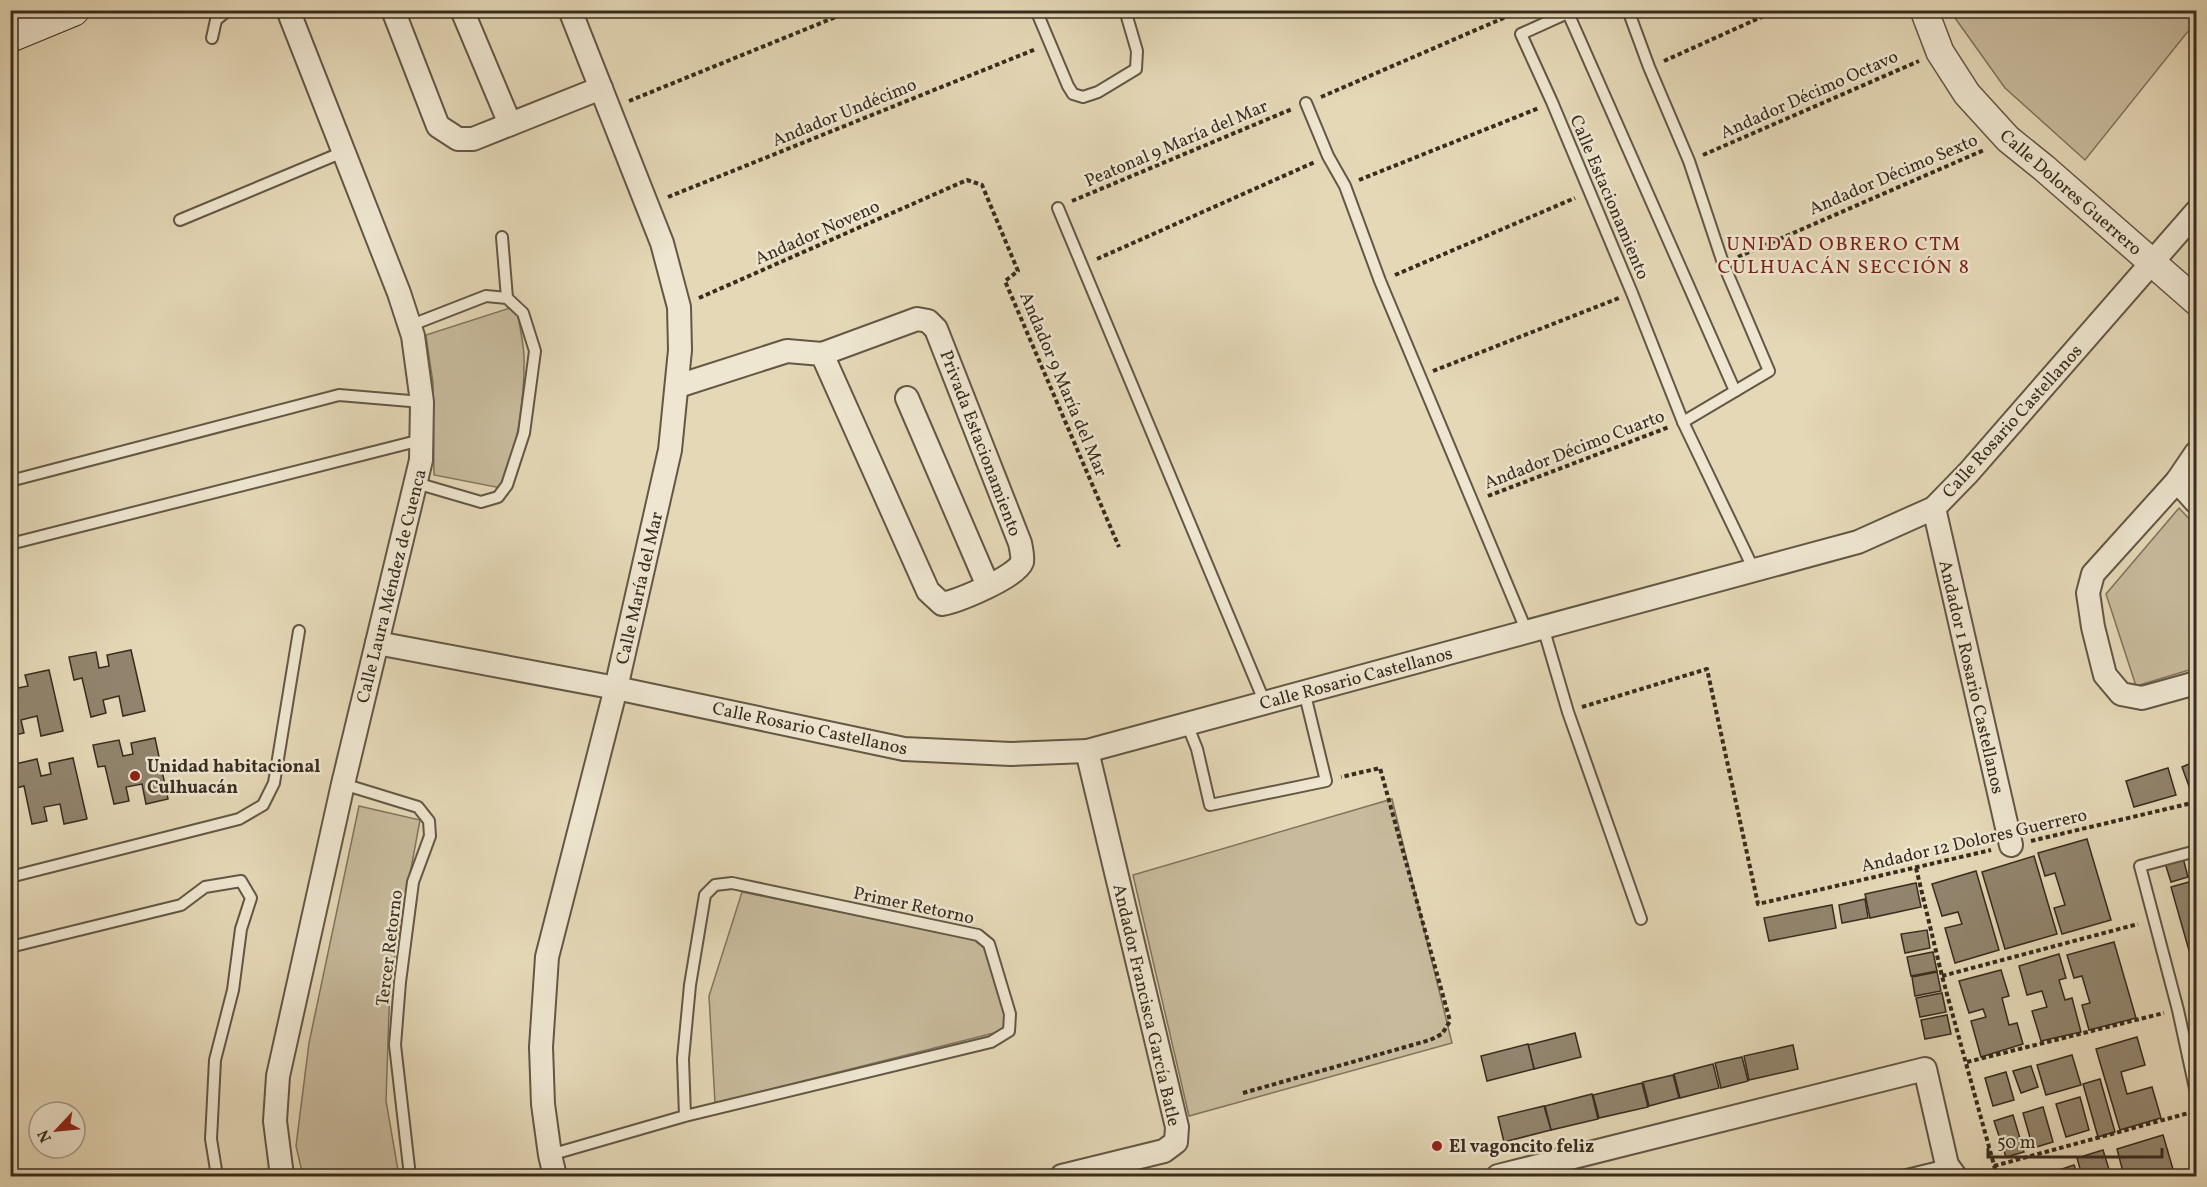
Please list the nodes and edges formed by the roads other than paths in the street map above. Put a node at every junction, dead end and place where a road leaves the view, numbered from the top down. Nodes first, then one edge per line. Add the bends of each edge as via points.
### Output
1 (73, 10) edge
2 (228, 10) edge
3 (288, 10) edge
4 (393, 10) edge
5 (462, 10) edge
6 (570, 10) edge
7 (1036, 10) edge
8 (1125, 10) edge
9 (1628, 10) edge
10 (1924, 10) edge
11 (1571, 12) edge
12 (10, 36) edge
13 (212, 38) dead end
14 (605, 99) junction
15 (1306, 103) road end
16 (510, 124) junction
17 (343, 152) junction
18 (1058, 207) road end
19 (2196, 212) edge
20 (180, 220) dead end
21 (502, 237) dead end
22 (2152, 263) junction
23 (507, 298) junction
24 (2196, 301) edge
25 (409, 326) junction
26 (822, 354) junction
27 (678, 386) junction
28 (1735, 392) junction
29 (907, 398) dead end
30 (422, 402) junction
31 (1683, 422) junction
32 (421, 440) junction
33 (2196, 453) edge
34 (10, 481) edge
35 (2176, 481) junction
36 (416, 483) junction
37 (2196, 502) edge
38 (1934, 508) junction
39 (10, 544) edge
40 (1754, 570) junction
41 (988, 586) junction
42 (1535, 629) junction
43 (299, 632) dead end
44 (377, 643) junction
45 (2196, 683) edge
46 (616, 688) junction
47 (1304, 691) junction
48 (1264, 703) junction
49 (1187, 724) junction
50 (1087, 751) junction
51 (342, 783) junction
52 (2011, 845) road end
53 (2196, 851) edge
54 (10, 878) edge
55 (1641, 919) dead end
56 (10, 947) edge
57 (2196, 1093) edge
58 (685, 1116) junction
59 (553, 1166) edge
60 (1951, 1170) edge
61 (217, 1176) edge
62 (282, 1176) edge
63 (410, 1176) edge
64 (1062, 1176) edge
65 (1498, 1176) edge
66 (1902, 1176) edge

1 - 12 main road
2 - 13 lane via 216,20
3 - 17 street, Calle Laura Méndez de Cuenca
4 - 16 street via 438,126 458,140 473,139
5 - 16 street
6 - 14 street, Calle María del Mar
7 - 8 lane via 1073,94 1083,98 1136,69 1137,51
9 - 28 lane via 1689,161 1723,263 1769,371
10 - 22 street, Calle Dolores Guerrero via 1940,52 1967,93 2008,139
11 - 28 lane, Calle Estacionamiento
11 - 31 lane, Calle Estacionamiento via 1521,34
14 - 16 street
14 - 27 street, Calle María del Mar via 662,243 679,307
15 - 42 lane via 1345,186 1380,281 1474,502
17 - 20 lane
17 - 25 street, Calle Laura Méndez de Cuenca
18 - 48 lane
19 - 22 street, Calle Rosario Castellanos
21 - 23 lane
22 - 24 street, Calle Dolores Guerrero
22 - 38 street, Calle Rosario Castellanos
23 - 25 lane via 486,296
23 - 36 lane via 523,313 535,351 524,433 507,485 498,498 481,502
25 - 30 street, Calle Laura Méndez de Cuenca
26 - 27 street, Privada Estacionamiento via 786,351
26 - 41 street, Privada Estacionamiento via 928,591 942,604
26 - 41 street, Privada Estacionamiento via 917,319 928,321 936,329 1020,543 1022,561 1016,572
27 - 46 street, Calle María del Mar via 670,450
28 - 31 lane
29 - 41 street
30 - 32 street, Calle Laura Méndez de Cuenca
30 - 34 lane via 339,395
31 - 40 lane, Calle Estacionamiento
32 - 36 street, Calle Laura Méndez de Cuenca
32 - 39 lane
33 - 35 street
35 - 37 street
35 - 45 street via 2093,574 2088,593 2105,675 2121,694 2142,698
36 - 44 street, Calle Laura Méndez de Cuenca
38 - 40 street, Calle Rosario Castellanos via 1858,542
38 - 52 street, Andador 1 Rosario Castellanos
40 - 42 street, Calle Rosario Castellanos
42 - 47 street, Calle Rosario Castellanos
42 - 55 lane
43 - 54 lane via 274,783 263,805 239,819
44 - 46 street, Calle Rosario Castellanos
44 - 51 street, Calle Laura Méndez de Cuenca
46 - 50 street, Calle Rosario Castellanos via 904,749 1011,754
46 - 59 street, Calle María del Mar via 547,957 541,1047 543,1104
47 - 48 street, Calle Rosario Castellanos
47 - 49 lane via 1326,781 1210,805
48 - 49 street, Calle Rosario Castellanos
49 - 50 street, Calle Rosario Castellanos
50 - 64 street, Andador Francisca García Batle via 1177,1127 1176,1142 1164,1151
51 - 62 street, Calle Laura Méndez de Cuenca via 278,1076 275,1121
51 - 63 lane, Tercer Retorno via 418,807 429,821 430,836 413,882 395,1045
53 - 57 lane via 2140,866
56 - 61 lane via 181,905 205,887 241,881 251,898 215,1060 211,1139
58 - 58 lane, Primer Retorno via 991,1042 1009,1031 1010,1014 989,944 966,932 732,883 715,885 705,895 690,985 683,1059
58 - 59 lane, Primer Retorno
60 - 65 street via 1925,1069
60 - 66 lane

